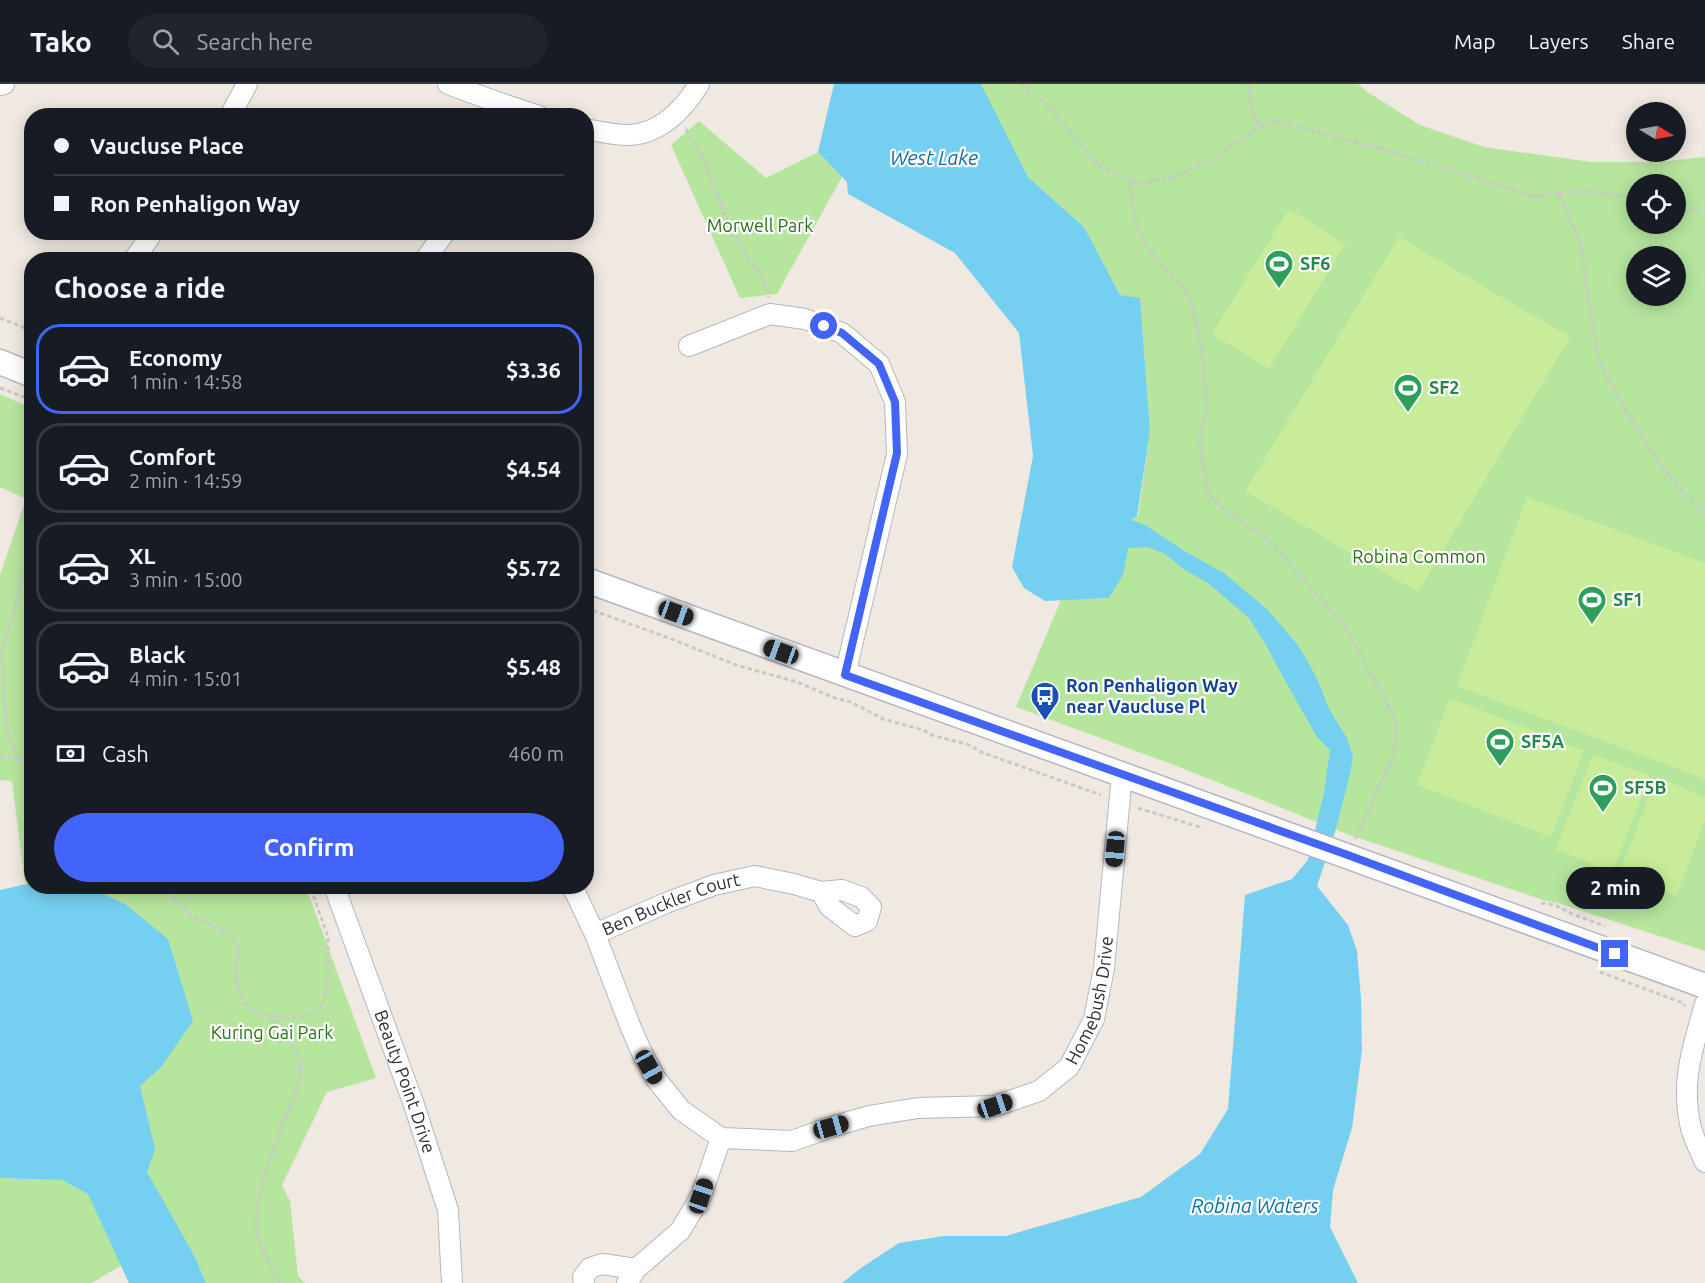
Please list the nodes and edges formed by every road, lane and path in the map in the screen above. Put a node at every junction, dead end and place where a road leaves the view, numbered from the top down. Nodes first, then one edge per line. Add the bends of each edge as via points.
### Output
1 (246, 84) edge
2 (448, 84) edge
3 (699, 84) edge
4 (1022, 84) edge
5 (1248, 84) edge
6 (234, 108) edge
7 (493, 108) edge
8 (675, 115) junction
9 (1259, 128) junction
10 (594, 130) edge
11 (1132, 180) junction
12 (1558, 193) junction
13 (1626, 197) edge
14 (1705, 207) edge
15 (1686, 212) edge
16 (770, 314) junction
17 (0, 318) edge
18 (24, 328) edge
19 (689, 346) dead end
20 (0, 362) edge
21 (24, 372) edge
22 (0, 388) edge
23 (24, 397) edge
24 (1705, 515) edge
25 (24, 569) edge
26 (594, 583) edge
27 (594, 611) edge
28 (845, 675) junction
29 (0, 756) edge
30 (18, 759) junction
31 (24, 761) edge
32 (1122, 774) junction
33 (1106, 797) dead end
34 (1349, 849) junction
35 (821, 892) dead end
36 (170, 894) edge
37 (313, 894) edge
38 (337, 894) edge
39 (576, 894) edge
40 (595, 934) junction
41 (1705, 986) edge
42 (1705, 1004) edge
43 (269, 1016) junction
44 (721, 1138) junction
45 (1705, 1162) edge
46 (632, 1276) edge
47 (281, 1283) edge
48 (452, 1283) edge
49 (584, 1283) edge

1 - 6 street
2 - 7 street
3 - 8 street
4 - 11 path via 1043,101 1100,166
5 - 9 path
8 - 10 street via 662,125 632,135
8 - 16 path via 705,161 726,218 764,281
9 - 11 path via 1212,160 1173,177 1140,184
9 - 12 path via 1275,121 1396,153 1535,197
11 - 34 path via 1134,215 1145,245 1188,294 1192,307 1208,406 1199,444 1209,490 1220,507 1280,553 1345,626 1393,715 1395,755
12 - 13 path via 1588,191
12 - 24 path via 1580,240 1598,359 1658,461
14 - 15 path
16 - 19 street
16 - 28 street via 805,319 842,333 879,364 895,402 897,453
17 - 18 path
20 - 21 street
22 - 23 path
25 - 30 path via 2,651 6,725
26 - 28 street
27 - 33 path
28 - 32 street
29 - 30 path
30 - 31 path
32 - 34 street via 1299,837
32 - 44 street, Homebush Drive via 1104,968 1094,1019 1069,1067 1039,1090 995,1106 918,1108 869,1116 792,1142
34 - 41 street
35 - 40 street, Ben Buckler Court via 755,876 714,885
36 - 43 path via 193,916 235,940 239,950 237,986 244,1003
37 - 43 path via 328,937 324,1004 310,1014
38 - 48 street, Beauty Point Drive via 448,1210
39 - 40 street
40 - 44 street via 631,1028 656,1079 681,1110
42 - 45 street via 1688,1066 1686,1099 1691,1130
43 - 47 path via 299,1059 296,1094 275,1146 257,1216 257,1233
44 - 46 street via 701,1196 680,1231
46 - 49 street via 602,1264 590,1268 583,1277

